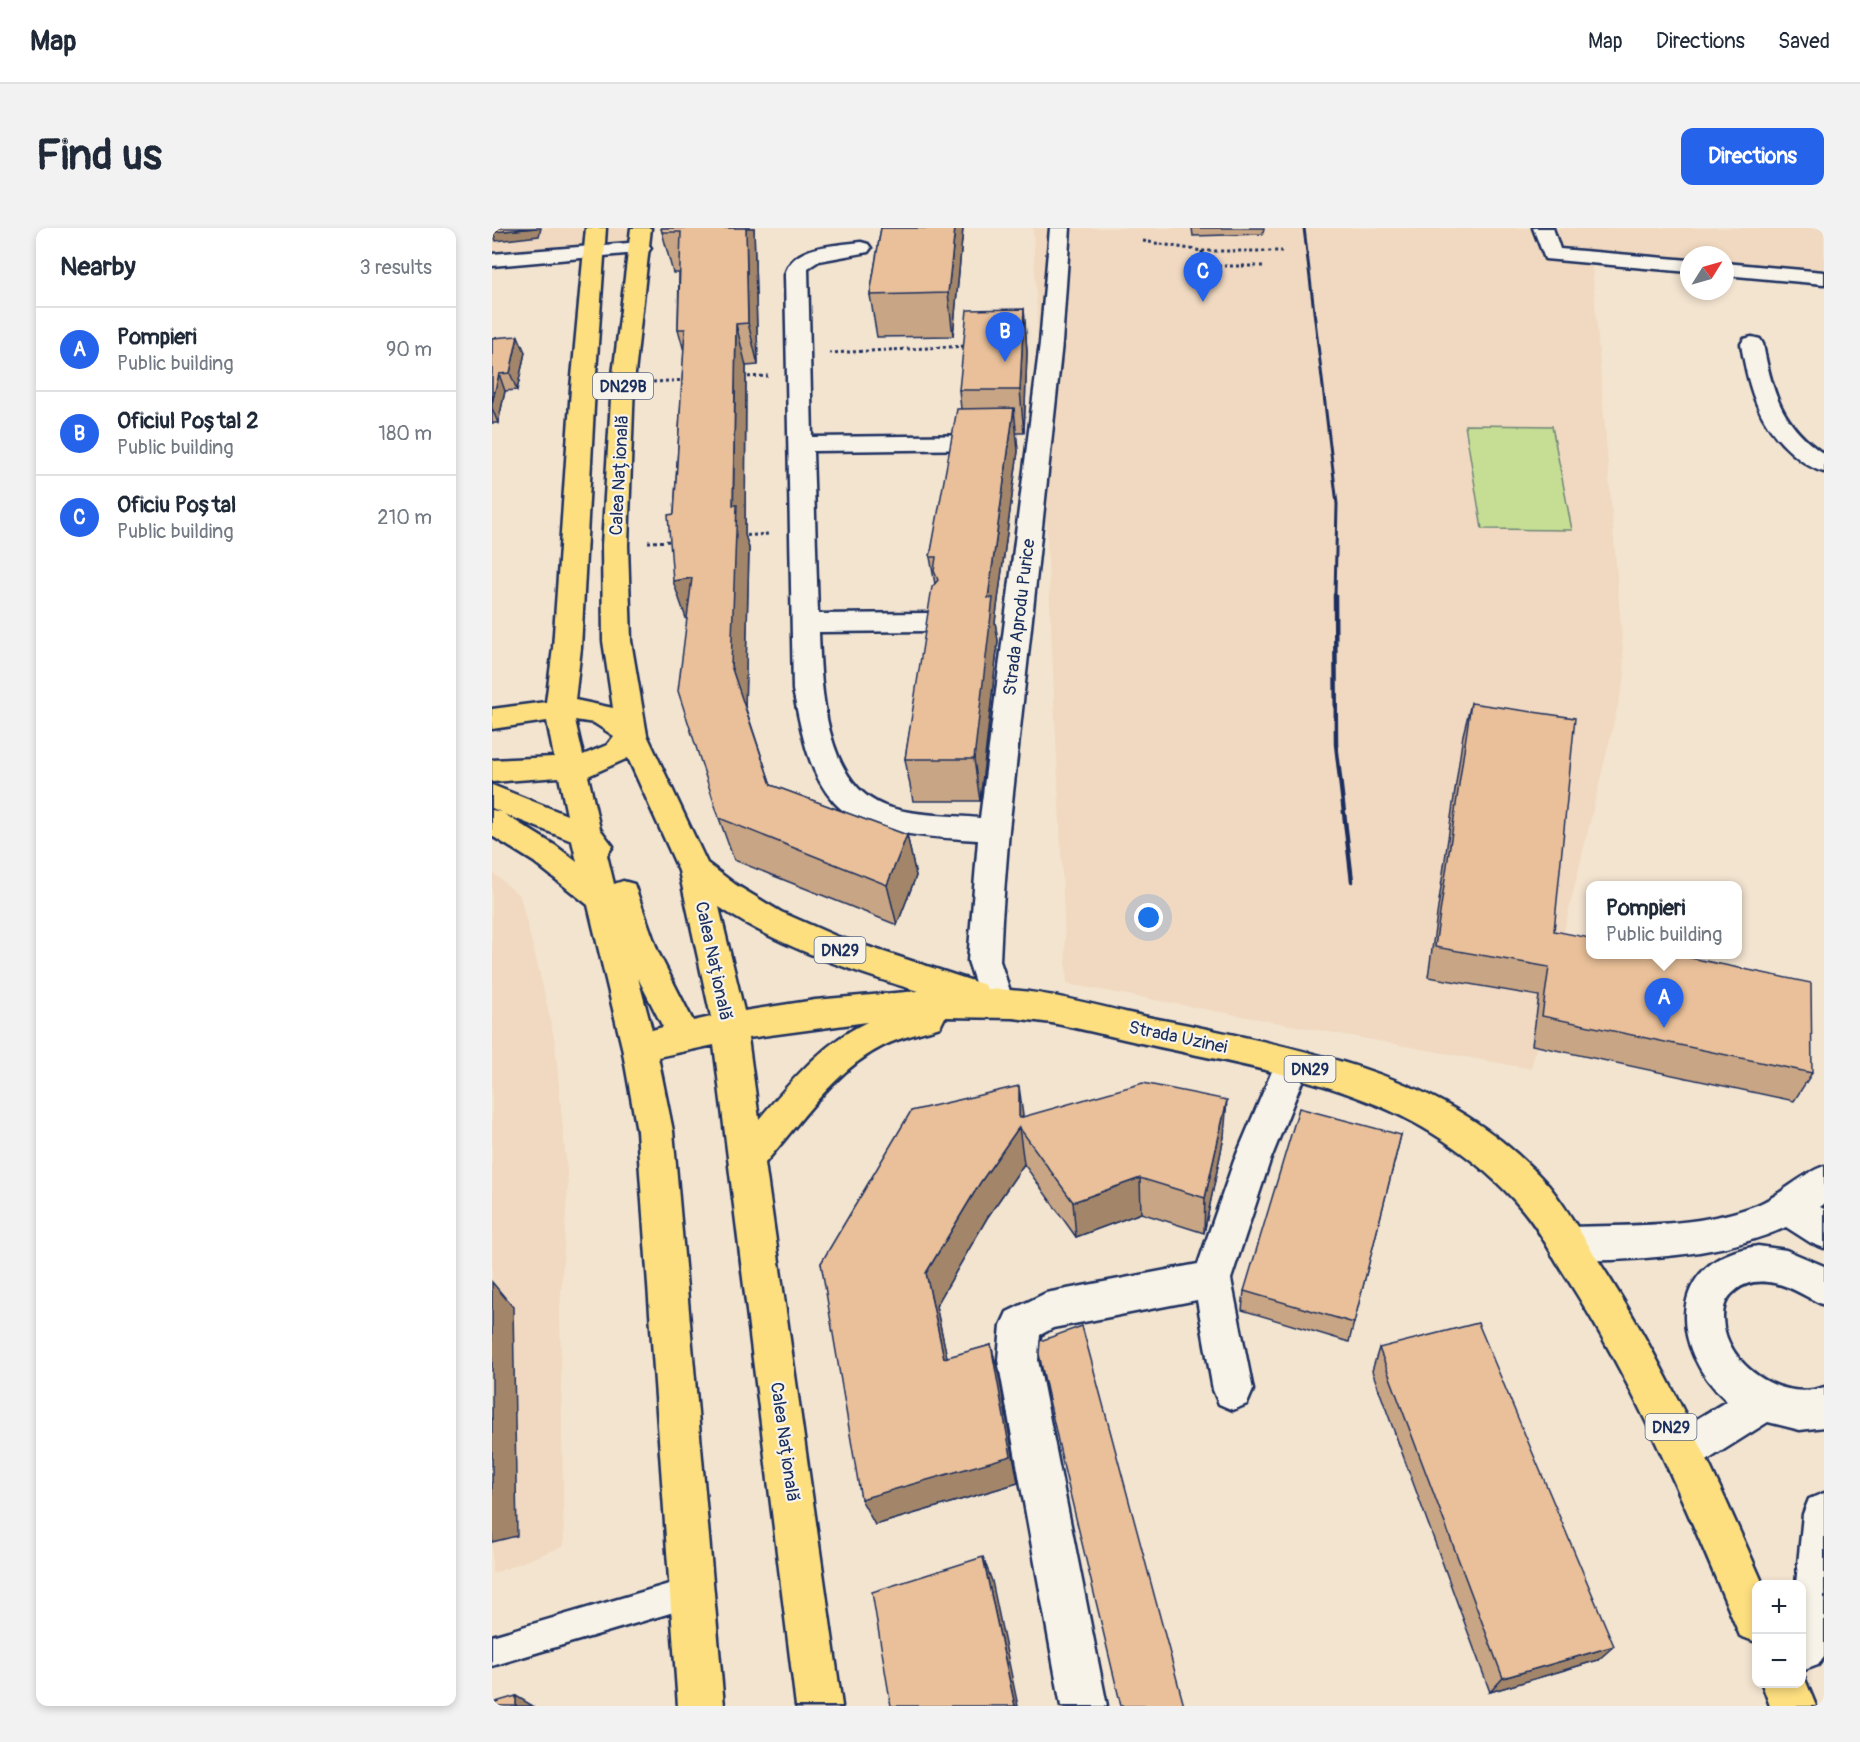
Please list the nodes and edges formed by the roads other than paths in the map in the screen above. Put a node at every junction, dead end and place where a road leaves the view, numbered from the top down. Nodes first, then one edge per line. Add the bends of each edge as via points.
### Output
1 (596, 228) edge
2 (1060, 228) edge
3 (1543, 228) edge
4 (641, 238) edge
5 (861, 248) dead end
6 (594, 254) junction
7 (492, 260) edge
8 (1680, 265) edge
9 (1734, 270) edge
10 (1824, 278) edge
11 (1752, 344) dead end
12 (1039, 442) junction
13 (801, 444) junction
14 (1824, 465) edge
15 (929, 622) edge
16 (806, 623) junction
17 (559, 711) junction
18 (492, 719) edge
19 (632, 735) junction
20 (573, 767) junction
21 (492, 771) edge
22 (492, 796) edge
23 (492, 821) edge
24 (994, 831) junction
25 (586, 834) junction
26 (695, 871) junction
27 (604, 900) junction
28 (997, 1003) junction
29 (729, 1028) junction
30 (684, 1036) junction
31 (639, 1047) junction
32 (1292, 1064) junction
33 (747, 1158) junction
34 (1824, 1182) edge
35 (1786, 1209) junction
36 (1731, 1228) junction
37 (1824, 1231) edge
38 (1566, 1244) junction
39 (1742, 1266) junction
40 (1212, 1279) junction
41 (1824, 1287) edge
42 (1233, 1390) dead end
43 (1763, 1402) junction
44 (1824, 1407) edge
45 (1683, 1451) junction
46 (1824, 1514) edge
47 (693, 1592) junction
48 (1752, 1611) edge
49 (1806, 1644) edge
50 (492, 1651) edge
51 (1777, 1688) edge
52 (1786, 1688) edge
53 (701, 1706) edge
54 (819, 1706) edge
55 (1084, 1706) edge
56 (1772, 1706) edge
57 (1792, 1706) edge

1 - 6 main road, DN29B
2 - 12 street, Strada Aprodu Purice
3 - 8 street via 1552,255
4 - 6 street
4 - 19 main road, Calea Națională / DN29B via 623,384 615,545 617,641
5 - 13 street via 813,256 798,265
6 - 7 street
6 - 17 main road, DN29B via 567,648
9 - 10 street
11 - 14 street via 1758,380 1779,429
12 - 13 street
12 - 24 street, Strada Aprodu Purice
13 - 16 street
15 - 16 street
16 - 24 street via 807,690 823,754 845,794 866,809 900,821
17 - 18 main road, DN29
17 - 19 main road, DN29 via 599,713
17 - 20 main road, DN29B
19 - 20 main road via 617,752
19 - 26 main road, Calea Națională / DN29
20 - 21 main road
20 - 25 main road, DN29B
22 - 25 main road
23 - 27 main road
24 - 28 street, Strada Aprodu Purice via 984,961
25 - 27 main road, DN29B
25 - 30 main road via 615,868 642,952
26 - 28 main road, DN29 via 742,906 796,931 872,963
26 - 29 main road, Calea Națională
27 - 31 main road
28 - 29 main road, Strada Uzinei / DN29 via 886,1006
28 - 32 main road, Strada Uzinei / DN29 via 1078,1016
28 - 33 main road via 915,1020 885,1029 854,1045 821,1075
29 - 30 main road, DN29
29 - 33 main road, Calea Națională
30 - 31 main road, DN29
31 - 47 main road via 655,1131
32 - 38 main road, Strada Uzinei / DN29 via 1407,1101 1446,1122 1495,1158 1534,1197
32 - 40 street via 1252,1161
33 - 54 main road, Calea Națională
34 - 35 street
35 - 36 street
35 - 37 street
36 - 38 street via 1672,1240
36 - 39 street
38 - 45 main road, DN29 via 1628,1343
39 - 41 street via 1788,1267
39 - 43 street via 1708,1291 1703,1312 1705,1337 1717,1362 1737,1385
40 - 42 street
40 - 55 street via 1046,1311 1021,1325 1018,1360
43 - 44 street via 1792,1410
43 - 45 street
45 - 48 main road, DN29
46 - 49 street via 1816,1607
47 - 50 lane
47 - 53 main road
51 - 56 street
52 - 57 main road

